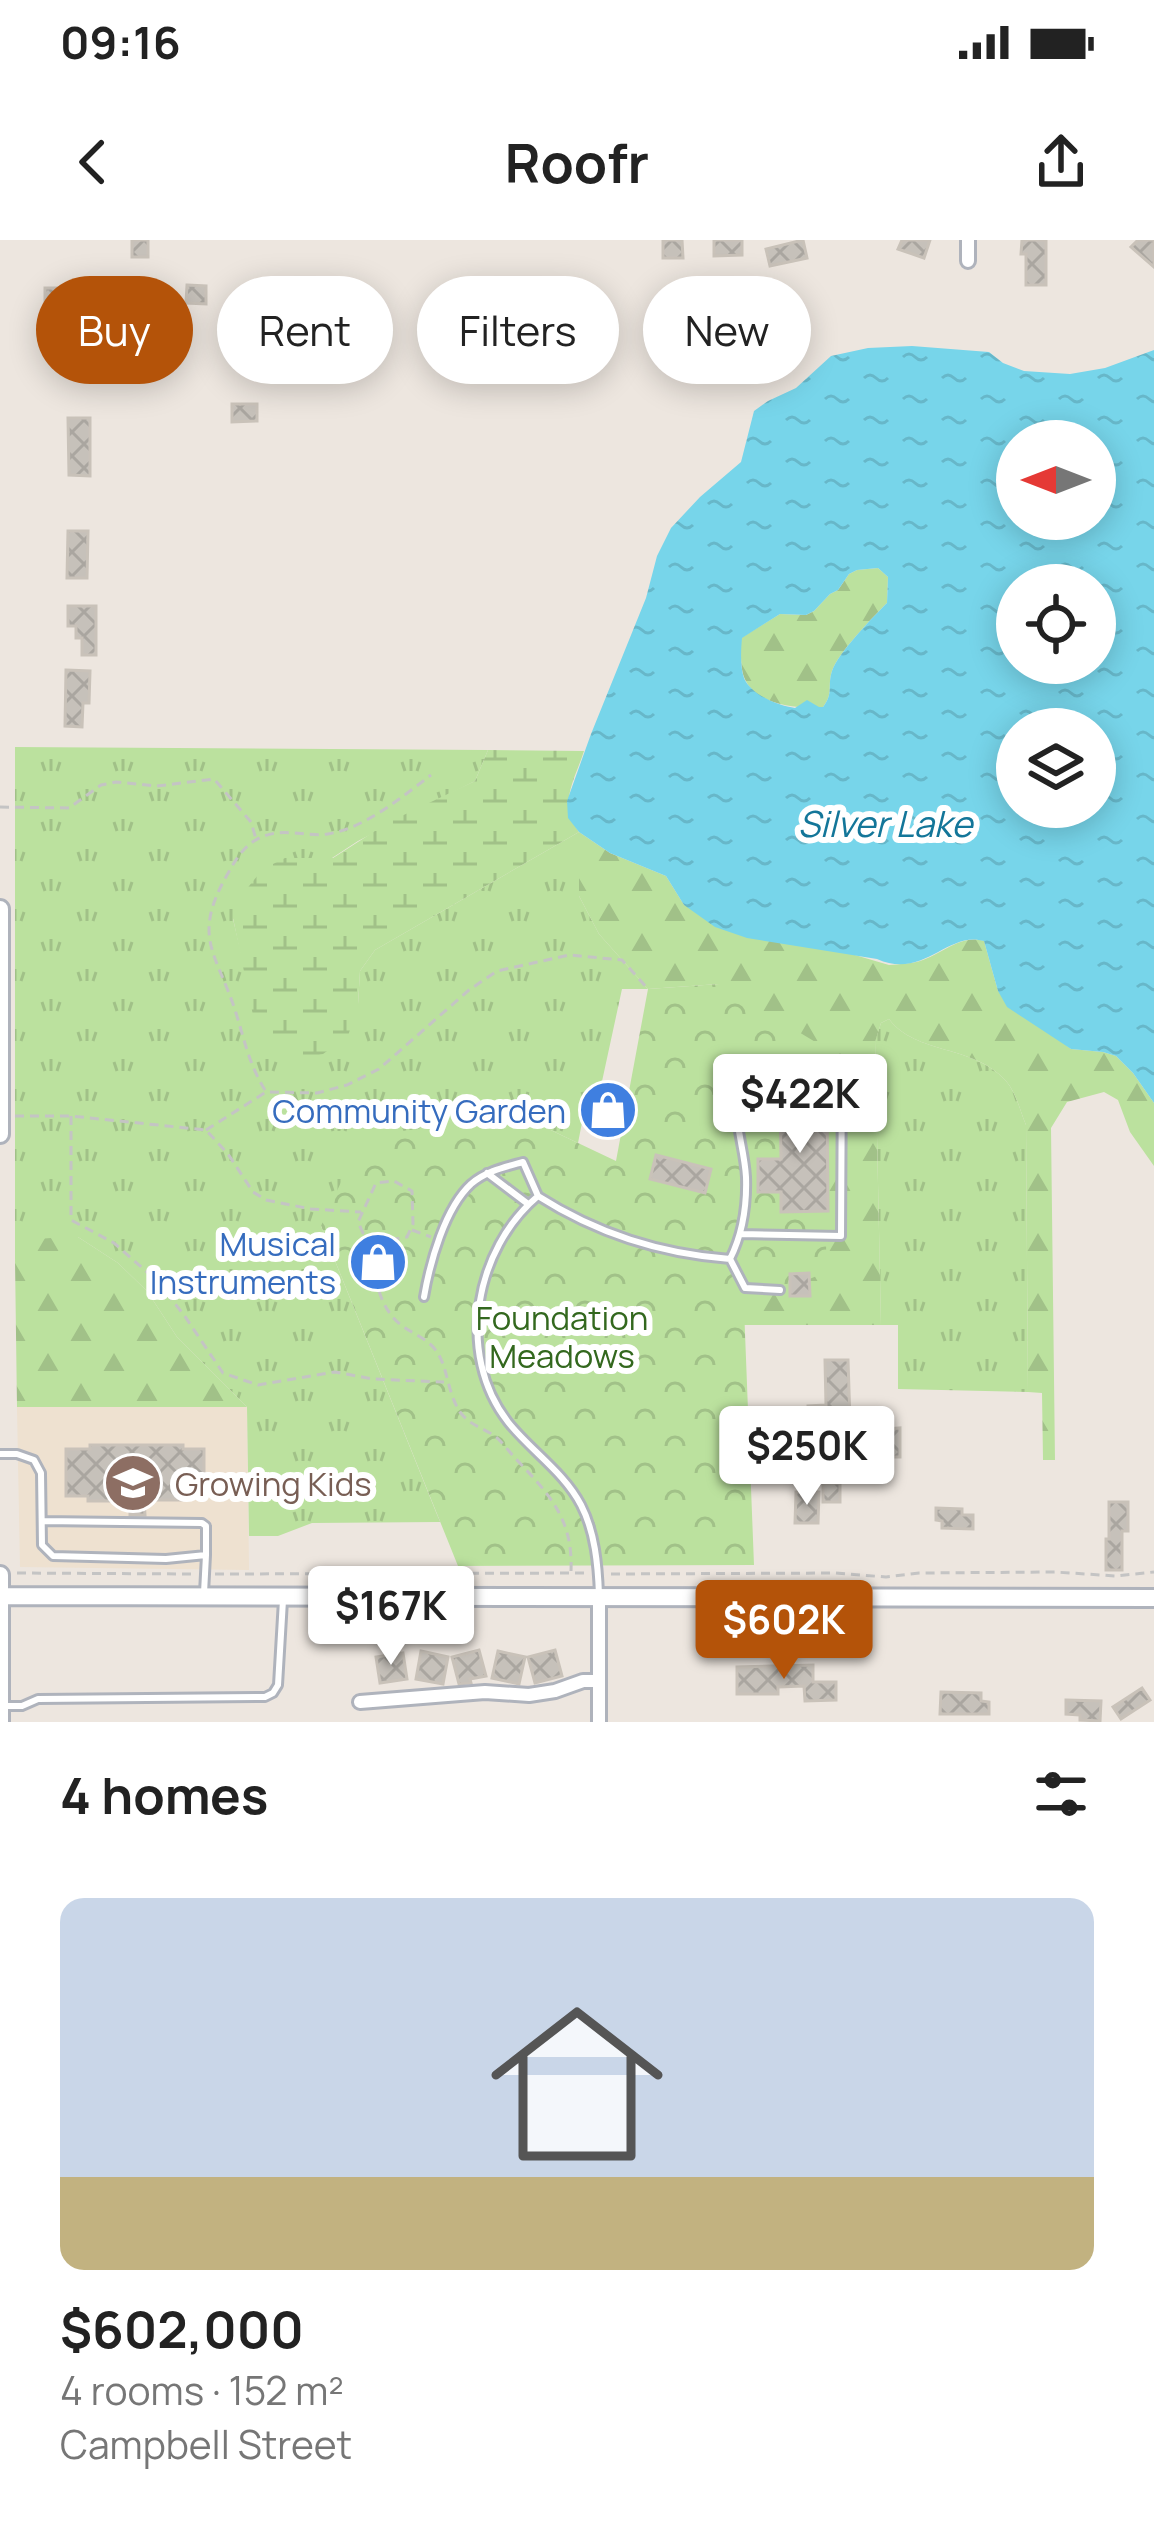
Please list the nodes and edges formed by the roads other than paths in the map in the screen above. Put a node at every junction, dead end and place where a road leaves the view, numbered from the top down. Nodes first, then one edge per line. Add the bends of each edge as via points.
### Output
1 (968, 240) edge
2 (968, 261) dead end
3 (0, 909) edge
4 (0, 1022) edge
5 (0, 1116) edge
6 (0, 1134) edge
7 (488, 1174) junction
8 (538, 1196) junction
9 (529, 1204) junction
10 (741, 1234) junction
11 (730, 1259) junction
12 (780, 1289) dead end
13 (424, 1297) dead end
14 (0, 1454) edge
15 (42, 1524) junction
16 (206, 1555) junction
17 (8, 1574) edge
18 (0, 1596) edge
19 (204, 1596) junction
20 (283, 1597) junction
21 (1154, 1598) edge
22 (599, 1599) junction
23 (599, 1681) junction
24 (360, 1702) dead end
25 (0, 1706) edge
26 (0, 1722) edge
27 (598, 1722) edge

1 - 2 street
3 - 4 main road
4 - 5 main road
5 - 6 main road
7 - 8 lane via 524,1162
7 - 9 lane
7 - 13 lane via 462,1196
8 - 9 lane
8 - 11 lane via 614,1235
9 - 22 lane via 500,1243 481,1289 481,1360 508,1421 580,1503
10 - 10 lane via 841,1236 842,1065 749,1067 740,1079
10 - 11 lane
11 - 12 lane via 745,1288
14 - 15 lane via 34,1460
15 - 16 lane via 42,1545 53,1556
15 - 16 lane via 202,1523
16 - 19 lane
17 - 18 main road
18 - 19 main road
18 - 25 main road
19 - 20 main road
20 - 22 main road
20 - 25 lane via 273,1693
21 - 22 main road
22 - 23 street
23 - 24 street via 529,1694
23 - 27 street
25 - 26 main road

